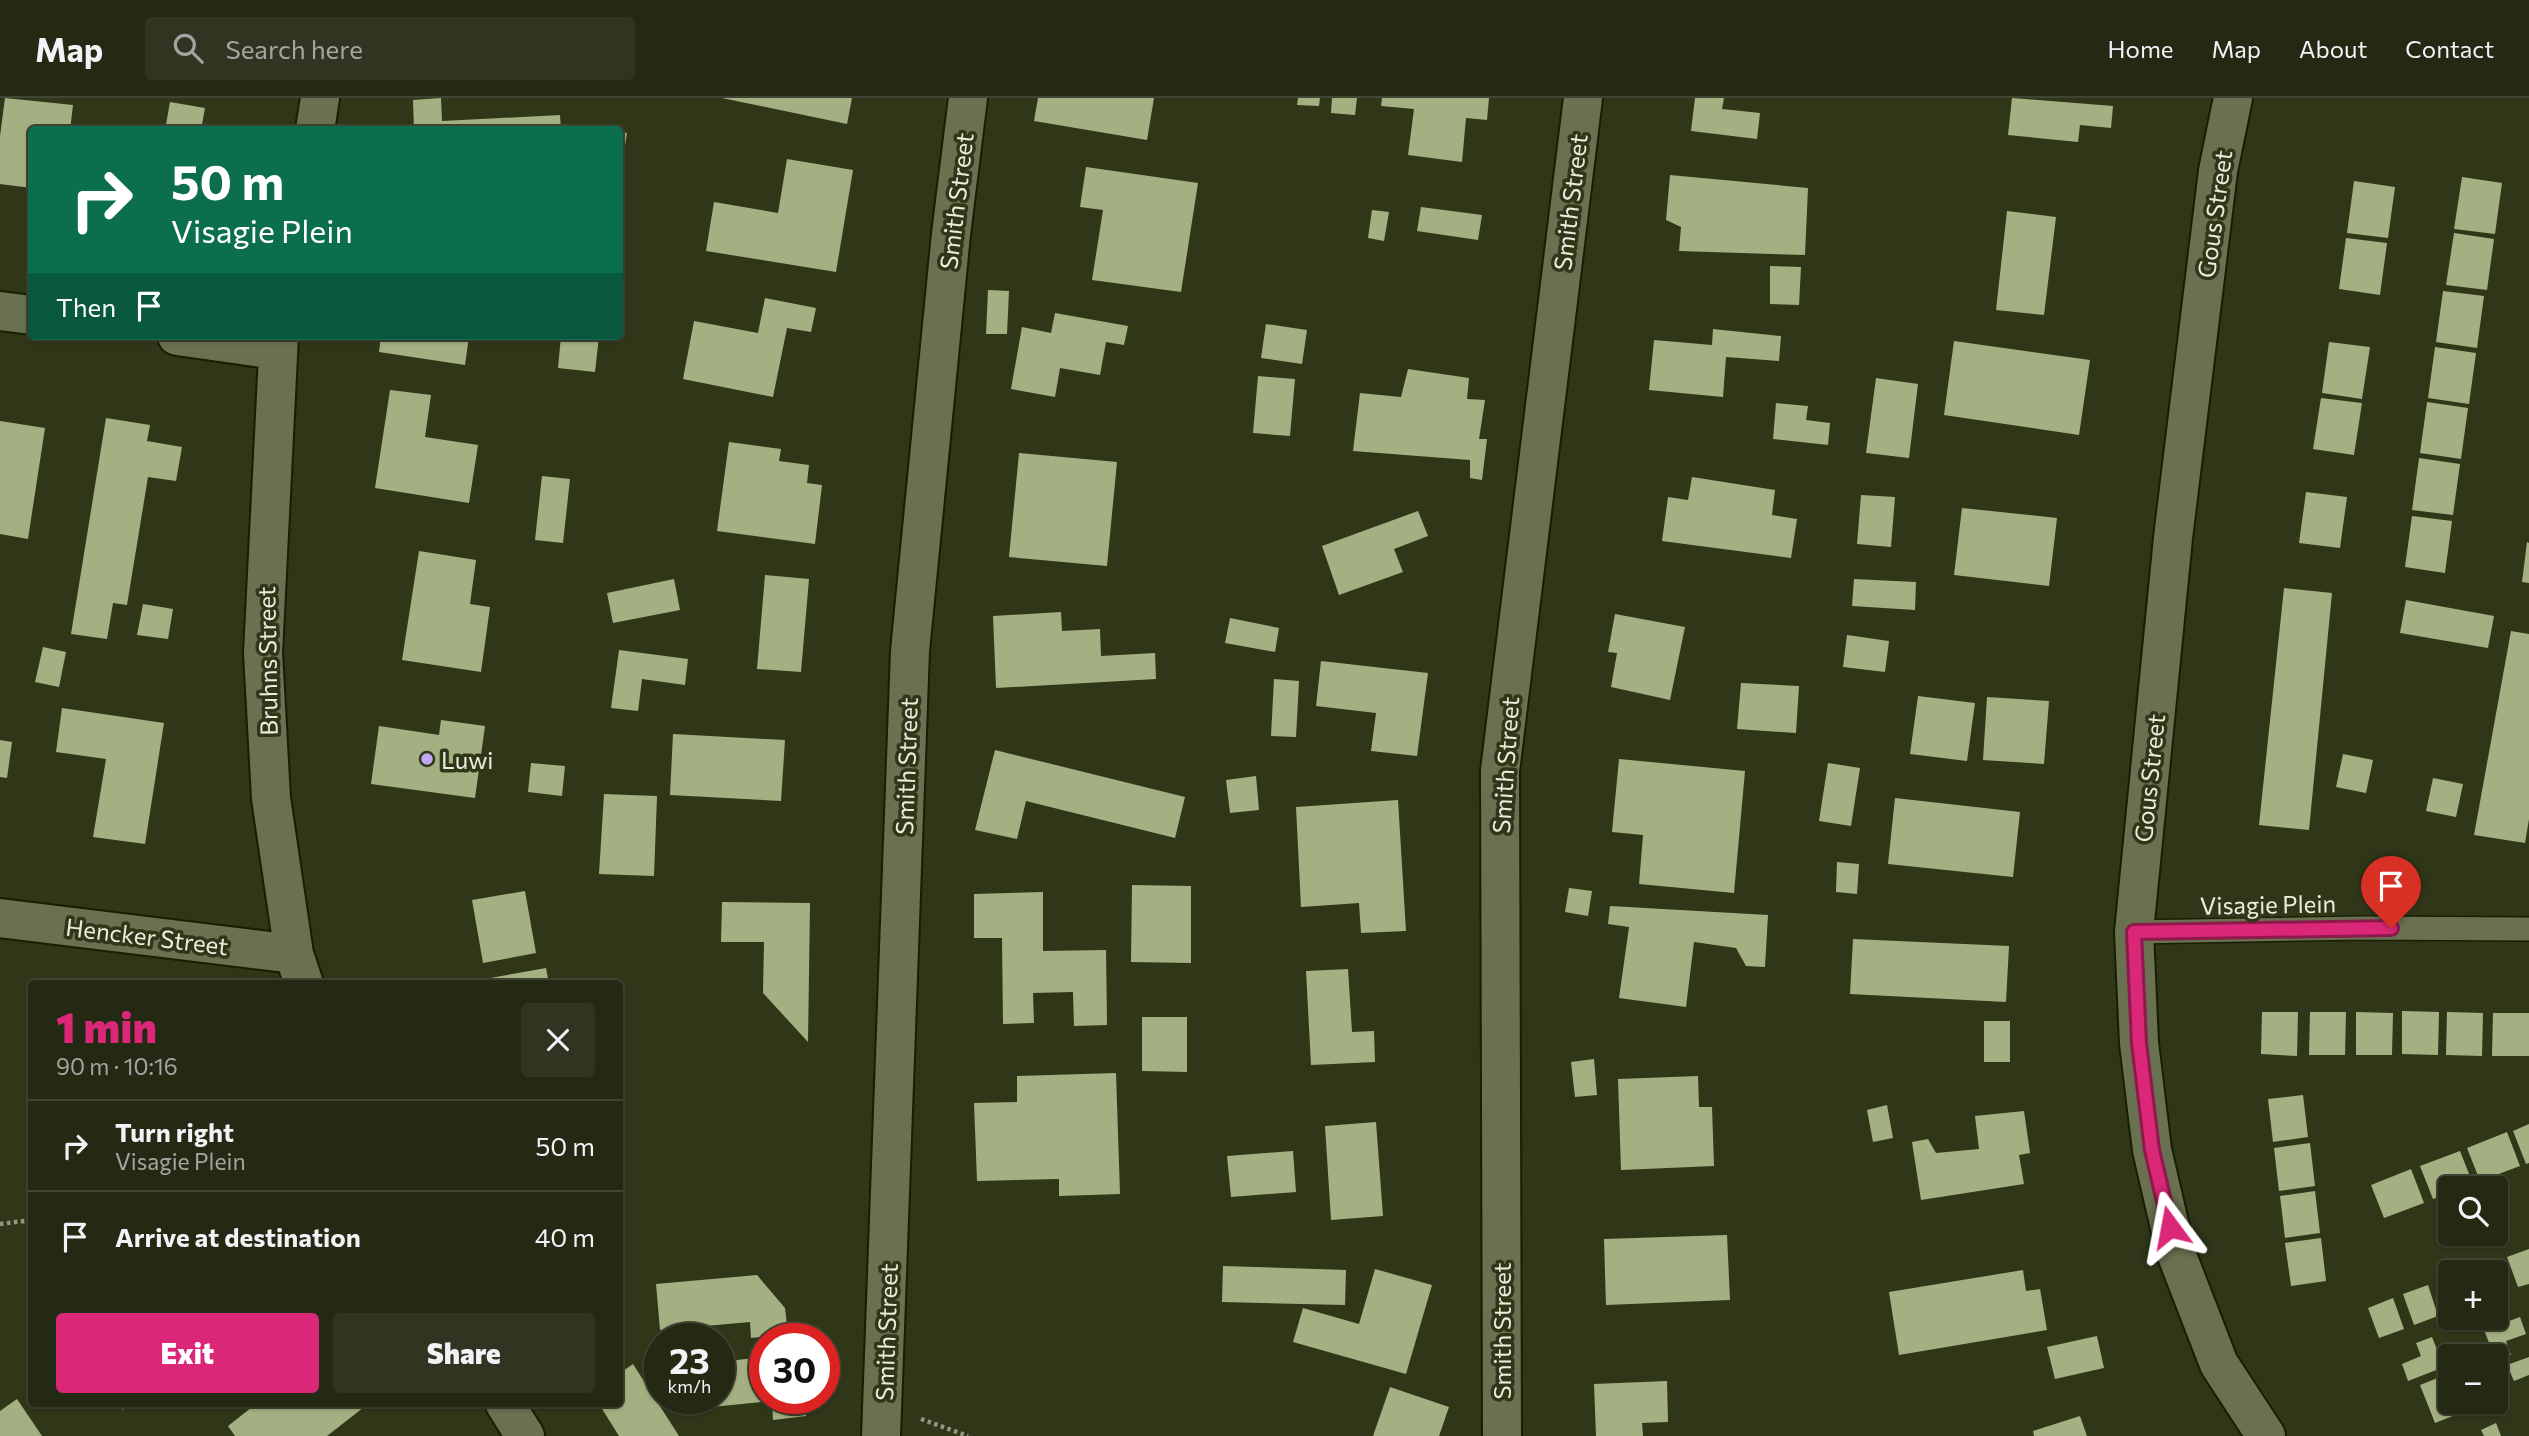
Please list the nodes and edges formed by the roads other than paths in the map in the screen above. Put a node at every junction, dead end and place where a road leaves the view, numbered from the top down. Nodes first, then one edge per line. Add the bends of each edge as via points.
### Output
1 (320, 98) edge
2 (968, 98) edge
3 (1583, 98) edge
4 (2233, 98) edge
5 (316, 126) edge
6 (0, 311) edge
7 (28, 314) edge
8 (234, 340) edge
9 (277, 343) edge
10 (0, 918) edge
11 (2529, 929) edge
12 (2134, 932) junction
13 (299, 969) edge
14 (507, 1407) edge
15 (883, 1421) edge
16 (525, 1436) edge
17 (1502, 1436) edge
18 (2266, 1436) edge

1 - 5 street
2 - 15 street, Smith Street via 910,651
3 - 17 street, Smith Street via 1500,771
4 - 12 street, Gous Street via 2218,171 2175,524
6 - 7 street
8 - 9 street
9 - 13 street, Bruhns Street via 262,653 271,798
10 - 13 street, Hencker Street
11 - 12 lane, Visagie Plein
12 - 18 street, Gous Street via 2139,1043 2152,1150 2176,1253 2219,1364
14 - 16 street

